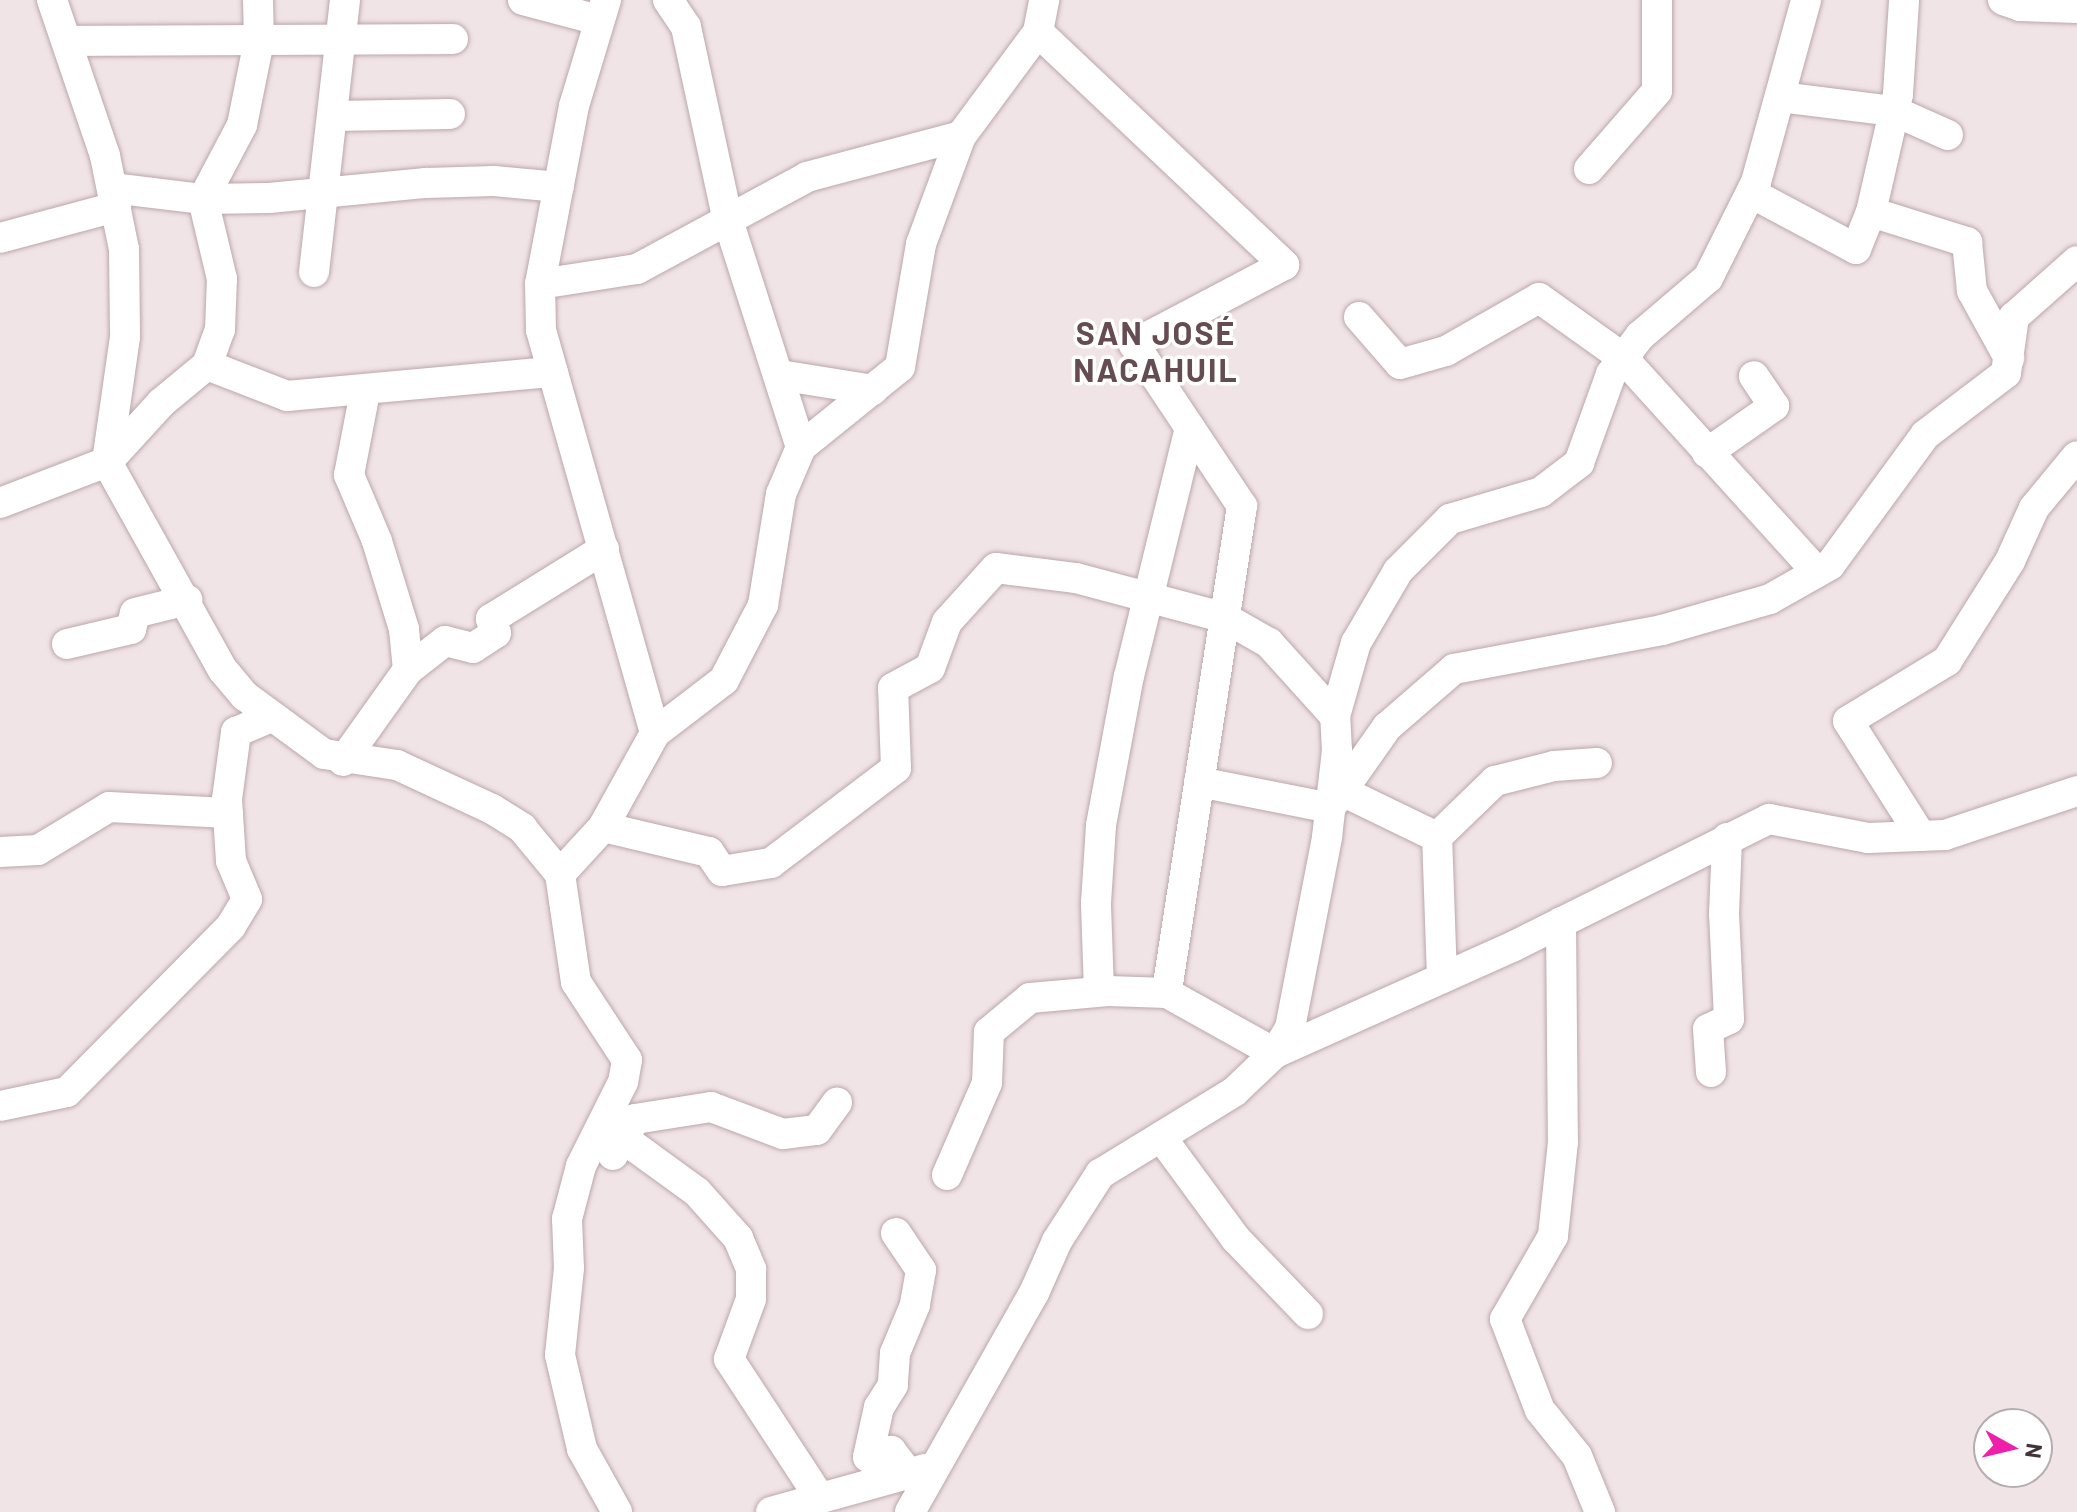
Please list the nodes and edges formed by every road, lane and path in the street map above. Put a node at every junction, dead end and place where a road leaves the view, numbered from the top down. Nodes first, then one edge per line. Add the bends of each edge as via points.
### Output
1 (52, 0) edge
2 (258, 0) edge
3 (345, 0) edge
4 (523, 0) edge
5 (668, 0) edge
6 (1044, 0) edge
7 (1657, 0) edge
8 (1806, 0) edge
9 (1904, 0) edge
10 (2003, 0) edge
11 (2077, 8) edge
12 (602, 10) edge
13 (1038, 32) junction
14 (453, 39) dead end
15 (70, 41) junction
16 (259, 41) junction
17 (340, 42) junction
18 (1780, 97) junction
19 (1894, 111) junction
20 (450, 114) dead end
21 (334, 116) junction
22 (1948, 135) dead end
23 (961, 136) junction
24 (1589, 169) dead end
25 (559, 187) junction
26 (324, 193) junction
27 (1751, 193) junction
28 (114, 197) junction
29 (203, 199) junction
30 (1871, 212) junction
31 (727, 217) junction
32 (0, 238) edge
33 (2077, 261) edge
34 (314, 272) dead end
35 (540, 284) junction
36 (1359, 317) dead end
37 (1623, 358) junction
38 (2009, 358) junction
39 (207, 365) junction
40 (553, 372) junction
41 (779, 375) junction
42 (1754, 376) dead end
43 (873, 390) junction
44 (365, 392) junction
45 (1190, 428) junction
46 (801, 447) junction
47 (1707, 453) junction
48 (2077, 456) edge
49 (107, 462) junction
50 (0, 503) edge
51 (604, 549) junction
52 (1817, 572) junction
53 (1147, 596) junction
54 (187, 600) junction
55 (1225, 618) junction
56 (67, 644) dead end
57 (408, 670) junction
58 (1335, 716) junction
59 (271, 717) junction
60 (655, 733) junction
61 (343, 761) junction
62 (1597, 763) dead end
63 (1199, 782) junction
64 (2077, 791) edge
65 (1336, 799) junction
66 (228, 813) junction
67 (603, 827) junction
68 (1921, 836) junction
69 (1437, 837) junction
70 (1727, 838) junction
71 (0, 852) edge
72 (560, 874) junction
73 (1561, 922) junction
74 (1442, 978) junction
75 (1099, 991) junction
76 (1167, 993) junction
77 (1275, 1053) junction
78 (1711, 1072) dead end
79 (837, 1102) dead end
80 (0, 1106) edge
81 (1161, 1137) junction
82 (624, 1139) junction
83 (581, 1166) junction
84 (947, 1175) dead end
85 (896, 1233) dead end
86 (1308, 1314) dead end
87 (922, 1470) junction
88 (818, 1495) junction
89 (617, 1512) edge
90 (771, 1512) edge
91 (910, 1512) edge
92 (1600, 1512) edge

1 - 15 street
2 - 16 street
3 - 17 street
4 - 12 street
5 - 31 street via 686,27
6 - 13 street
7 - 24 street via 1657,91
8 - 18 street
9 - 19 street
10 - 11 street via 2020,6
12 - 25 street via 574,106
13 - 23 street
13 - 45 street via 1284,265 1134,344
14 - 17 street
15 - 16 street
15 - 28 street
16 - 17 street
16 - 29 street via 242,125
17 - 21 street
18 - 19 street
18 - 27 street
19 - 22 street
19 - 30 street
20 - 21 street
21 - 26 street
23 - 31 street via 807,177
23 - 43 street via 921,244 900,367
25 - 26 street via 494,181
25 - 35 street
26 - 29 street
26 - 34 street
27 - 30 street via 1856,249
27 - 37 street via 1708,278 1640,336
28 - 29 street
28 - 32 street
28 - 49 street via 127,309
29 - 39 street via 222,279 220,330
30 - 38 street via 1967,242 1972,291
31 - 35 street via 637,269
31 - 41 street
33 - 38 street via 2014,317
35 - 40 street via 541,330
36 - 37 street via 1400,364 1446,351 1539,298
37 - 47 street
37 - 58 street via 1611,374 1579,463 1541,492 1450,519 1398,571 1356,643
38 - 52 street via 2006,373 1925,435 1830,565
39 - 44 street via 287,396
39 - 49 street via 161,403
40 - 44 street
40 - 51 street
41 - 43 street
41 - 46 street
42 - 47 street via 1774,406
43 - 46 street
44 - 57 street via 349,475 377,541 404,629
45 - 53 street
45 - 55 street via 1242,506
46 - 60 street via 781,494 763,605 724,680
47 - 52 street
48 - 68 street via 2034,508 2010,561 1947,661 1848,721
49 - 50 street
49 - 54 street
51 - 57 street via 491,619 496,633 473,648 445,641
51 - 60 street
52 - 65 street via 1770,599 1662,630 1454,669 1387,727
53 - 55 street
53 - 67 street via 1029,569 996,568 947,622 930,668 893,688 896,768 771,863 722,871 709,852
53 - 75 street via 1101,825 1096,903
54 - 56 street via 135,613 131,629
54 - 59 street via 223,670
55 - 58 street via 1269,643
55 - 63 street
57 - 61 street
58 - 65 street
59 - 61 street
59 - 66 street via 236,732
60 - 67 street
61 - 72 street via 397,765 468,796 522,828
62 - 69 street via 1554,766 1495,781
63 - 65 street
63 - 76 street
64 - 68 street via 1945,835
65 - 69 street
65 - 77 street via 1290,1028
66 - 71 street via 109,807 38,850
66 - 80 street via 231,861 247,899 231,926 67,1092
67 - 72 street
68 - 70 street via 1868,838 1769,819
69 - 74 street
70 - 73 street
70 - 78 street via 1729,1019 1708,1029
72 - 83 street via 576,982 627,1060 623,1082
73 - 74 street
73 - 92 street via 1563,1142 1553,1236 1505,1319 1540,1410 1577,1456
74 - 77 street
75 - 76 street
75 - 84 street via 1030,998 989,1032 987,1083
76 - 77 street
77 - 81 street via 1234,1092
79 - 82 street via 817,1130 783,1134 711,1107 635,1119
81 - 86 street via 1236,1239
81 - 87 street via 1100,1174 1057,1241 1034,1293
82 - 83 street via 611,1157
82 - 88 street via 697,1192 738,1238 751,1269 751,1299 729,1359
83 - 89 street via 567,1219 569,1268 560,1355 582,1449
85 - 87 street via 921,1270 915,1305 895,1353 893,1385 879,1407 868,1457 891,1451
87 - 88 street
87 - 91 street
88 - 90 street

